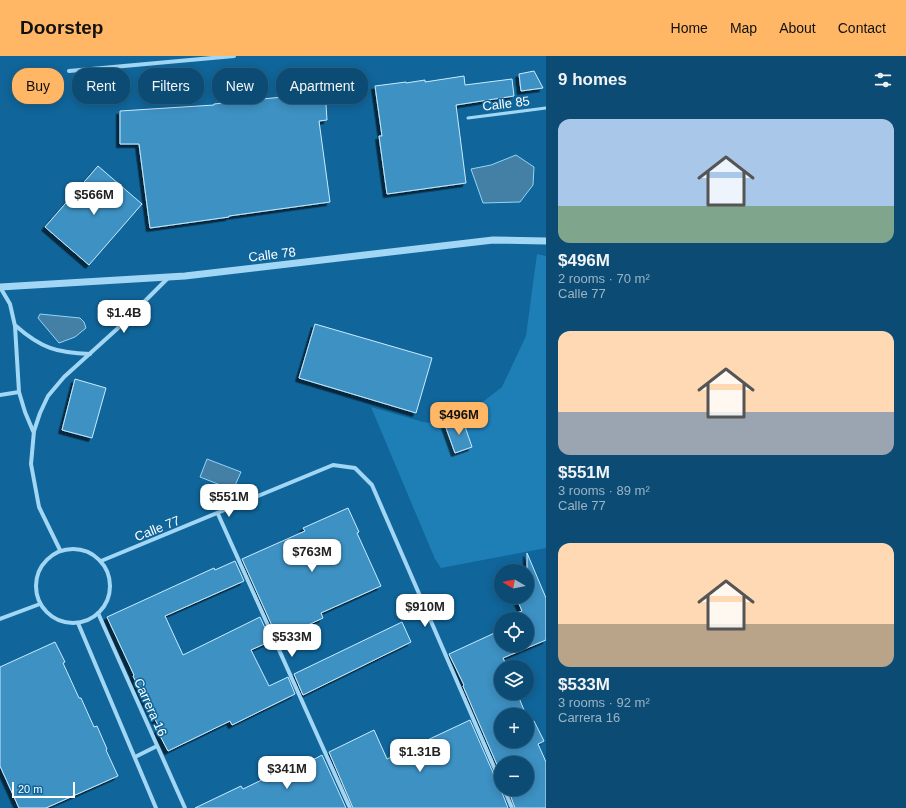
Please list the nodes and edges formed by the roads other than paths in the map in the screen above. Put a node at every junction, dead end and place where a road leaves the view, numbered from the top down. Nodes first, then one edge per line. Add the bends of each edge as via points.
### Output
1 (169, 56) edge
2 (234, 56) edge
3 (172, 61) junction
4 (69, 71) dead end
5 (546, 108) edge
6 (468, 118) dead end
7 (546, 240) edge
8 (169, 277) junction
9 (0, 287) edge
10 (15, 326) junction
11 (90, 354) junction
12 (18, 392) junction
13 (0, 396) edge
14 (34, 431) junction
15 (218, 514) junction
16 (60, 550) junction
17 (101, 561) junction
18 (40, 604) junction
19 (98, 613) junction
20 (0, 619) edge
21 (78, 623) junction
22 (157, 746) junction
23 (135, 757) junction
24 (494, 767) edge
25 (507, 796) edge
26 (156, 808) edge
27 (185, 808) edge
28 (350, 808) edge
29 (512, 808) edge

1 - 3 street
2 - 3 street
3 - 4 street
5 - 6 lane, Calle 85
7 - 8 street, Calle 78 via 493,240
8 - 9 street, Calle 78
8 - 11 street
9 - 10 street via 10,304
10 - 11 street via 31,340 49,348 69,353
10 - 12 street
11 - 14 street via 64,377 48,396
12 - 13 street
12 - 14 street via 24,412
14 - 16 street via 31,464 39,507
15 - 17 street, Calle 77
15 - 24 street, Calle 77 via 333,465 355,468 372,485
15 - 28 street
16 - 17 street via 83,549
16 - 18 street via 51,555 38,572 35,583
17 - 19 street via 110,582 109,594
18 - 20 street
18 - 21 street via 56,620
19 - 21 street
19 - 22 street, Carrera 16
21 - 23 street
22 - 23 street
22 - 27 street, Carrera 16
23 - 26 street
25 - 29 street

